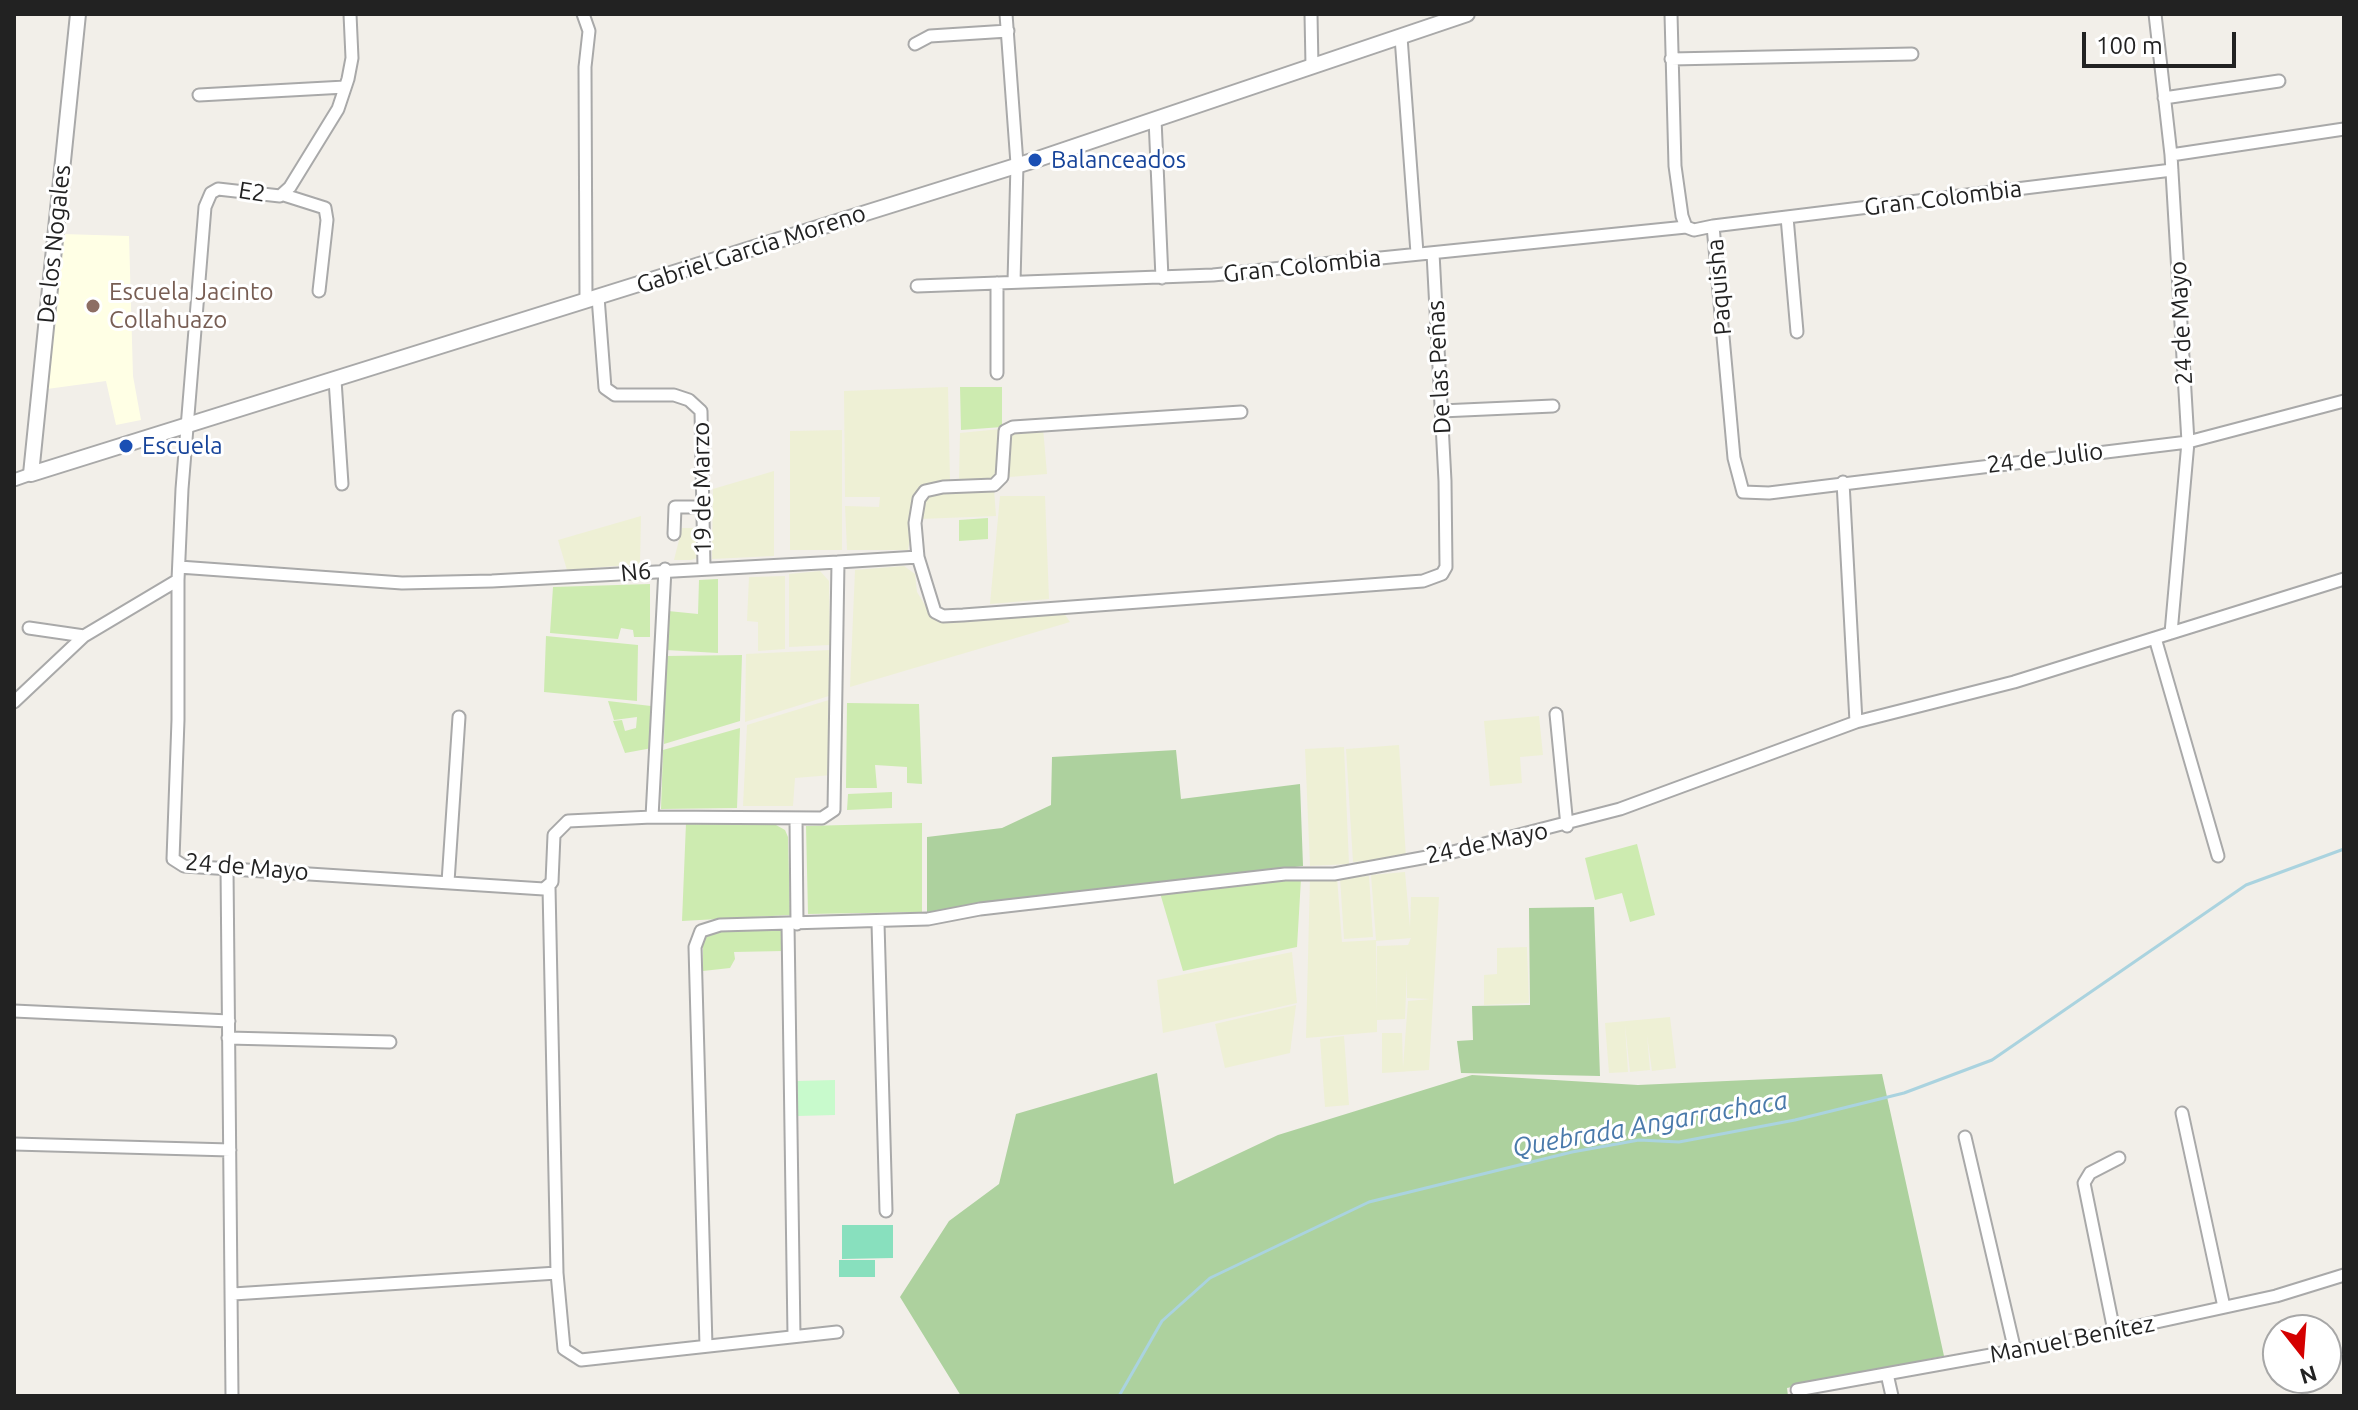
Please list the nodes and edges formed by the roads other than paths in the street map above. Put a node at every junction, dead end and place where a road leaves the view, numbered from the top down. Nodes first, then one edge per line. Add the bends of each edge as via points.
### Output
1 (78, 14) edge
2 (350, 14) edge
3 (583, 14) edge
4 (1006, 14) edge
5 (1311, 14) edge
6 (1467, 14) edge
7 (1671, 14) edge
8 (2155, 14) edge
9 (1449, 17) edge
10 (1008, 31) junction
11 (1401, 37) junction
12 (915, 44) dead end
13 (1912, 54) dead end
14 (1671, 59) junction
15 (1312, 66) junction
16 (2279, 81) dead end
17 (345, 87) junction
18 (199, 95) dead end
19 (2164, 98) junction
20 (1155, 119) junction
21 (2344, 129) edge
22 (2171, 155) junction
23 (1017, 164) junction
24 (2172, 170) junction
25 (284, 195) junction
26 (1787, 217) junction
27 (1713, 226) junction
28 (1686, 227) junction
29 (1417, 253) junction
30 (1433, 253) junction
31 (1162, 278) junction
32 (1014, 282) junction
33 (997, 283) junction
34 (917, 286) dead end
35 (319, 291) dead end
36 (592, 299) junction
37 (1797, 332) dead end
38 (997, 373) dead end
39 (335, 380) junction
40 (2344, 401) edge
41 (1553, 406) dead end
42 (1441, 411) junction
43 (1241, 412) dead end
44 (185, 427) junction
45 (2188, 442) junction
46 (30, 475) junction
47 (14, 480) edge
48 (1843, 482) junction
49 (342, 484) dead end
50 (1743, 492) joint
51 (704, 507) junction
52 (674, 534) dead end
53 (918, 557) junction
54 (838, 562) junction
55 (179, 567) junction
56 (704, 568) junction
57 (665, 569) junction
58 (2344, 579) edge
59 (178, 580) junction
60 (29, 628) dead end
61 (2171, 633) junction
62 (84, 636) junction
63 (2155, 638) junction
64 (14, 702) edge
65 (1556, 714) dead end
66 (459, 717) dead end
67 (1856, 722) junction
68 (652, 817) junction
69 (796, 819) junction
70 (1567, 826) junction
71 (2218, 856) dead end
72 (227, 868) junction
73 (448, 882) junction
74 (549, 887) junction
75 (878, 923) junction
76 (787, 924) junction
77 (14, 1011) edge
78 (229, 1021) junction
79 (228, 1038) junction
80 (390, 1042) dead end
81 (2182, 1113) dead end
82 (1965, 1137) dead end
83 (14, 1144) edge
84 (230, 1150) junction
85 (2119, 1158) dead end
86 (886, 1211) dead end
87 (557, 1273) junction
88 (2344, 1275) edge
89 (233, 1294) junction
90 (2224, 1307) junction
91 (2114, 1331) junction
92 (837, 1332) dead end
93 (794, 1336) junction
94 (706, 1346) junction
95 (2015, 1351) junction
96 (1887, 1374) junction
97 (1797, 1390) dead end
98 (232, 1396) edge
99 (1892, 1396) edge

1 - 46 street, De los Nogales
2 - 17 street, E2 via 352,58
3 - 36 street, 19 de Marzo via 589,31 585,67
4 - 10 street
5 - 15 street
6 - 9 street, Gabriel Garcia Moreno
7 - 14 street, Paquisha
8 - 19 street, 24 de Mayo
9 - 11 street, Gabriel Garcia Moreno
10 - 12 street via 930,36
10 - 23 street
11 - 15 street, Gabriel Garcia Moreno
11 - 29 street
13 - 14 street
14 - 28 street, Paquisha via 1675,166
15 - 20 street, Gabriel Garcia Moreno
16 - 19 street
17 - 18 street
17 - 25 street, E2 via 338,109
19 - 22 street, 24 de Mayo
20 - 23 street, Gabriel Garcia Moreno
20 - 31 street
21 - 22 street
22 - 24 street, 24 de Mayo
23 - 32 street
23 - 36 street, Gabriel Garcia Moreno
24 - 26 street, Gran Colombia
24 - 45 street, 24 de Mayo
25 - 35 street via 325,208
25 - 44 street, E2 via 224,188 208,197
26 - 27 street, Gran Colombia
26 - 37 street
27 - 28 street, Paquisha
27 - 50 street, Paquisha via 1734,458
28 - 30 street, Gran Colombia
29 - 30 street, Gran Colombia
29 - 31 street, Gran Colombia
30 - 42 street, De las Peñas
31 - 32 street, Gran Colombia
32 - 33 street, Gran Colombia
33 - 34 street, Gran Colombia
33 - 38 street
36 - 39 street, Gabriel Garcia Moreno
36 - 51 street, 19 de Marzo via 605,388 615,395 674,395 701,411
39 - 44 street, Gabriel Garcia Moreno
39 - 49 street
40 - 45 street, 24 de Julio
41 - 42 street
42 - 53 street, De las Peñas via 1446,567 1435,579 943,616 935,612
43 - 53 street via 1013,427 1003,437 1002,477 994,485 943,487 925,491 919,499
44 - 46 street, Gabriel Garcia Moreno
44 - 55 street, 24 de Mayo
45 - 48 street, 24 de Julio
45 - 61 street, 24 de Mayo
46 - 47 street, Gabriel Garcia Moreno
48 - 50 street, 24 de Julio
48 - 67 street
51 - 52 street via 675,507
51 - 56 street, 19 de Marzo
53 - 54 street, N6
54 - 56 street, N6
54 - 69 street via 836,797 829,816
55 - 57 street, N6 via 402,583
55 - 59 street, 24 de Mayo
56 - 57 street, N6
57 - 68 street
58 - 61 street, 24 de Mayo
59 - 62 street
59 - 72 street, 24 de Mayo via 171,855 184,866
60 - 62 street
61 - 63 street, 24 de Mayo
62 - 64 street
63 - 67 street, 24 de Mayo via 2014,682
63 - 71 street
65 - 70 street
66 - 73 street
67 - 70 street, 24 de Mayo
68 - 69 street
68 - 74 street via 562,824 554,835
69 - 76 street
70 - 75 street, 24 de Mayo via 1334,874 1285,874
72 - 73 street, 24 de Mayo
72 - 78 street
73 - 74 street, 24 de Mayo
74 - 87 street
75 - 76 street, 24 de Mayo
75 - 86 street
76 - 93 street
76 - 94 street, 24 de Mayo via 713,926 701,931 695,947
77 - 78 street
78 - 79 street
79 - 80 street
79 - 84 street
81 - 90 street
82 - 95 street
83 - 84 street
84 - 89 street
85 - 91 street via 2090,1173 2084,1183
87 - 89 street
87 - 94 street via 564,1349 572,1358
88 - 90 street, Manuel Benítez
89 - 98 street
90 - 91 street, Manuel Benítez
91 - 95 street, Manuel Benítez
92 - 93 street
93 - 94 street
95 - 96 street, Manuel Benítez
96 - 97 street, Manuel Benítez
96 - 99 street

